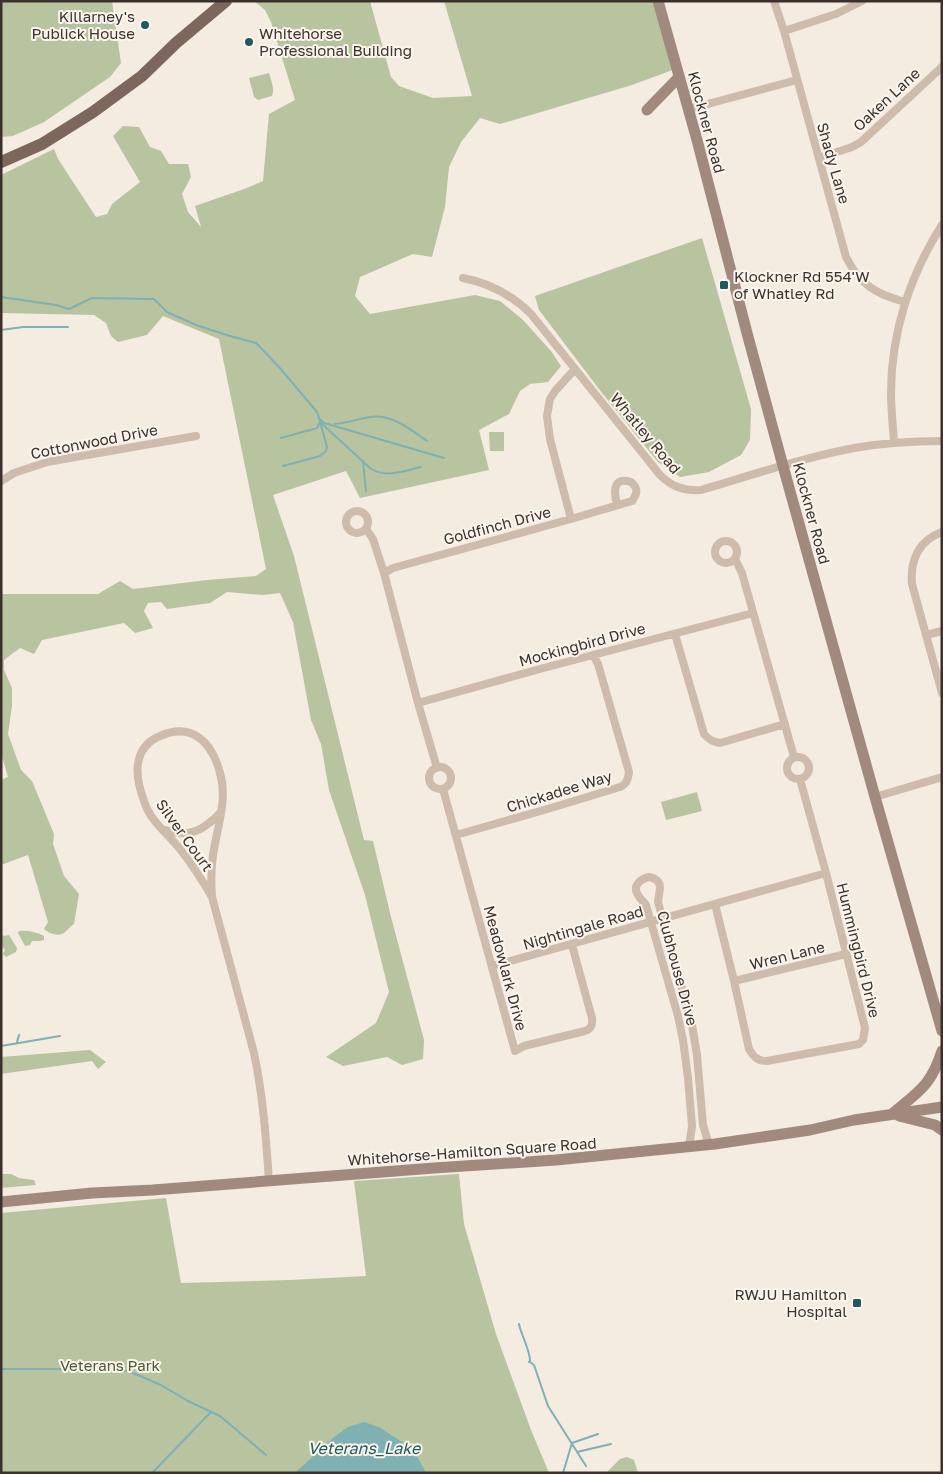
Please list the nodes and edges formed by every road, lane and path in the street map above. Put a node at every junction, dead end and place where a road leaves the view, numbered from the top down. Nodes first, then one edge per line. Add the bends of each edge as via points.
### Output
1 (226, 1) edge
2 (658, 1) edge
3 (774, 1) edge
4 (862, 1) edge
5 (784, 31) junction
6 (942, 67) edge
7 (680, 77) junction
8 (797, 80) junction
9 (688, 109) junction
10 (647, 110) dead end
11 (819, 158) junction
12 (1, 162) edge
13 (942, 225) edge
14 (462, 278) dead end
15 (905, 302) junction
16 (575, 370) junction
17 (196, 436) dead end
18 (942, 441) edge
19 (894, 443) junction
20 (783, 466) junction
21 (1, 481) edge
22 (617, 505) dead end
23 (571, 519) junction
24 (366, 529) dead end
25 (942, 532) edge
26 (735, 559) dead end
27 (384, 573) junction
28 (753, 613) junction
29 (942, 631) edge
30 (676, 634) junction
31 (926, 635) junction
32 (593, 655) junction
33 (942, 693) edge
34 (418, 703) junction
35 (785, 724) junction
36 (794, 757) junction
37 (437, 768) junction
38 (942, 778) edge
39 (800, 779) junction
40 (443, 789) junction
41 (875, 797) junction
42 (220, 813) junction
43 (163, 830) junction
44 (456, 835) junction
45 (826, 873) junction
46 (212, 896) junction
47 (715, 904) junction
48 (662, 919) junction
49 (652, 922) junction
50 (572, 945) junction
51 (846, 954) junction
52 (492, 966) junction
53 (734, 981) junction
54 (942, 1031) edge
55 (942, 1051) edge
56 (698, 1067) junction
57 (686, 1068) junction
58 (701, 1095) junction
59 (690, 1097) junction
60 (942, 1107) edge
61 (892, 1114) junction
62 (942, 1130) edge
63 (709, 1145) junction
64 (689, 1147) junction
65 (269, 1181) junction
66 (1, 1202) edge

1 - 12 main road via 118,95 42,144
2 - 7 main road, Klockner Road
3 - 5 street, Shady Lane
4 - 5 street via 836,14
5 - 8 street, Shady Lane
6 - 11 street, Oaken Lane via 861,142
7 - 9 main road, Klockner Road
7 - 10 main road
8 - 9 street
8 - 11 street, Shady Lane
9 - 20 main road, Klockner Road
11 - 15 street, Shady Lane via 851,266 870,288
13 - 15 street via 922,259
14 - 16 street, Whatley Road via 504,292 522,305
15 - 19 street via 893,364
16 - 20 street, Whatley Road via 660,475 675,487 701,490
16 - 23 street via 550,399 547,416
17 - 21 street, Cottonwood Drive via 47,462
18 - 19 street, Whatley Road
19 - 20 street, Whatley Road via 846,450
20 - 41 main road, Klockner Road
22 - 23 street, Goldfinch Drive
23 - 27 street, Goldfinch Drive
24 - 27 street, Meadowlark Drive via 373,539
25 - 31 street via 919,548 912,565 912,584
26 - 28 street, Hummingbird Drive
27 - 34 street, Meadowlark Drive
28 - 30 street, Mockingbird Drive
28 - 35 street, Hummingbird Drive
29 - 31 street
30 - 32 street, Mockingbird Drive
30 - 35 street via 707,738 720,742
31 - 33 street
32 - 34 street, Mockingbird Drive
32 - 44 street, Chickadee Way via 629,772 625,784
34 - 37 street, Meadowlark Drive
35 - 36 street, Hummingbird Drive
36 - 39 street, Hummingbird Drive via 786,769 792,778
36 - 39 street, Hummingbird Drive via 801,757 808,765 808,772
37 - 40 street, Meadowlark Drive via 432,771 430,781 436,788
37 - 40 street, Meadowlark Drive via 447,770 451,776
38 - 41 street
39 - 45 street, Hummingbird Drive
40 - 44 street, Meadowlark Drive
41 - 54 main road, Klockner Road
42 - 43 street via 198,831 180,834
42 - 43 street, Silver Court via 222,784 217,763 208,746 186,731 168,732 146,744 139,757 137,771 148,813
42 - 46 street, Silver Court via 213,855
43 - 46 street, Silver Court via 190,862
44 - 52 street, Meadowlark Drive
45 - 47 street, Nightingale Road
45 - 51 street, Hummingbird Drive
46 - 65 street, Silver Court via 259,1077
47 - 48 street, Nightingale Road
47 - 53 street, Hummingbird Drive
48 - 49 street, Nightingale Road
48 - 49 street, Clubhouse Drive via 658,902 660,886 653,878 644,878 636,886 636,892 646,905
48 - 56 street, Clubhouse Drive via 689,1015
49 - 50 street, Nightingale Road
49 - 57 street, Clubhouse Drive via 678,1016
50 - 52 street, Nightingale Road
50 - 52 street, Meadowlark Drive via 592,1026 585,1031 515,1051
51 - 53 street, Wren Lane
51 - 53 street, Hummingbird Drive via 865,1028 859,1044 760,1061 749,1049
55 - 61 main road via 929,1081
56 - 57 street
56 - 58 street, Clubhouse Drive
57 - 59 street, Clubhouse Drive
58 - 59 street
58 - 63 street, Clubhouse Drive
59 - 64 street, Clubhouse Drive via 692,1126
60 - 61 main road, Whitehorse-Hamilton Square Road
61 - 62 main road
61 - 63 main road, Whitehorse-Hamilton Square Road
63 - 64 main road, Whitehorse-Hamilton Square Road
64 - 65 main road, Whitehorse-Hamilton Square Road
65 - 66 main road, Whitehorse-Hamilton Square Road

